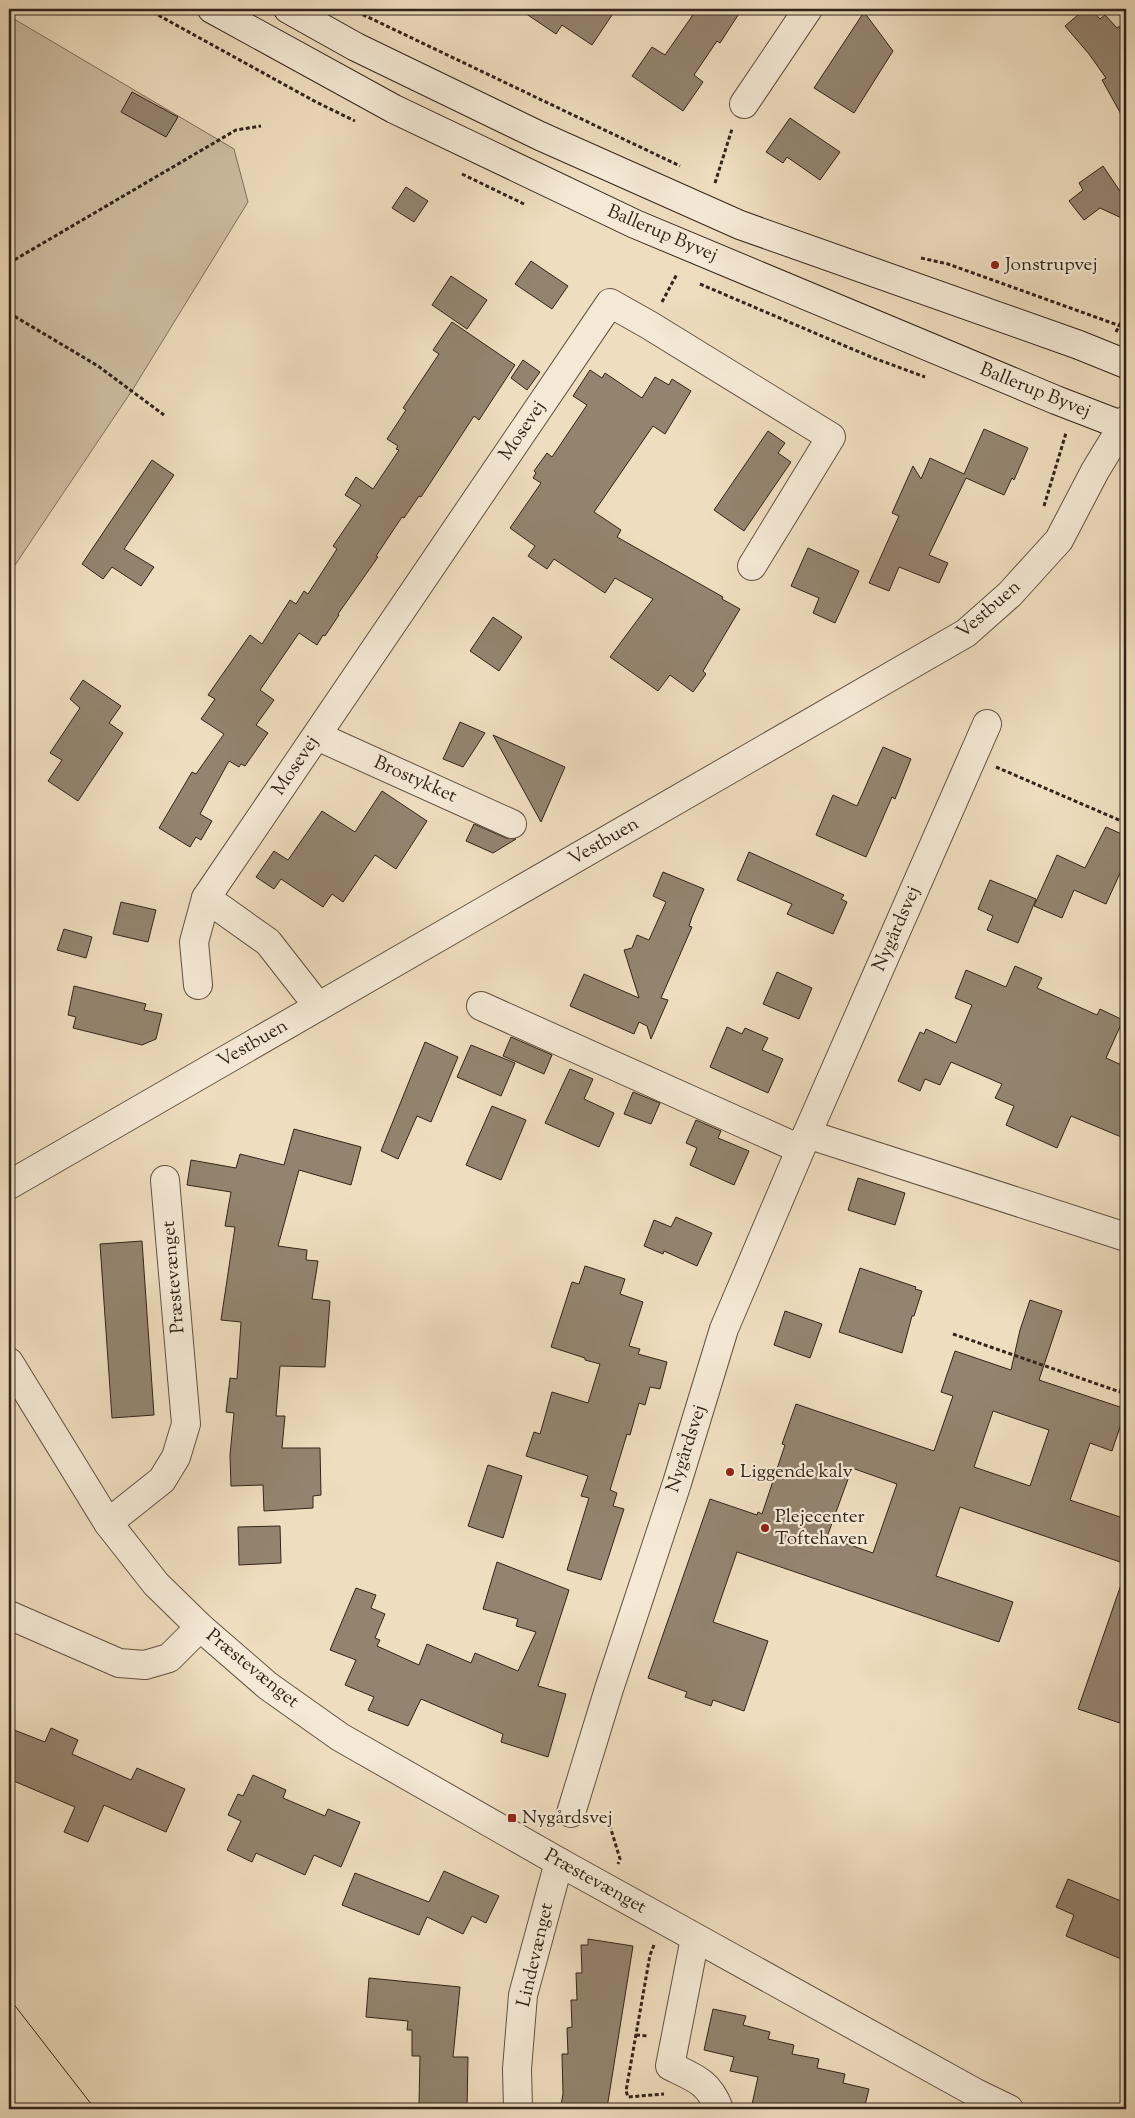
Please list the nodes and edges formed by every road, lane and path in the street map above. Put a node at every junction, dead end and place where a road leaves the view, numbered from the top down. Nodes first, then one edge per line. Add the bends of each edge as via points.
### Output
1 (212, 9) edge
2 (288, 9) edge
3 (351, 9) edge
4 (808, 9) edge
5 (744, 104) dead end
6 (261, 126) dead end
7 (728, 138) dead end
8 (689, 170) dead end
9 (707, 178) dead end
10 (716, 183) junction
11 (722, 186) dead end
12 (913, 256) dead end
13 (9, 263) edge
14 (9, 313) edge
15 (1126, 328) edge
16 (1126, 364) edge
17 (164, 415) dead end
18 (1126, 424) edge
19 (752, 566) dead end
20 (987, 724) dead end
21 (317, 736) junction
22 (972, 757) junction
23 (1126, 823) edge
24 (512, 824) dead end
25 (206, 898) junction
26 (198, 985) dead end
27 (318, 1006) junction
28 (481, 1006) dead end
29 (803, 1142) junction
30 (165, 1180) dead end
31 (9, 1185) edge
32 (1126, 1237) edge
33 (953, 1334) dead end
34 (9, 1362) edge
35 (1126, 1375) edge
36 (1120, 1392) junction
37 (1126, 1394) edge
38 (108, 1523) junction
39 (9, 1615) edge
40 (200, 1627) junction
41 (573, 1805) joint
42 (559, 1862) junction
43 (607, 1889) junction
44 (695, 1938) junction
45 (650, 1955) dead end
46 (649, 1961) dead end
47 (636, 2034) dead end
48 (645, 2036) dead end
49 (518, 2109) edge
50 (719, 2109) edge
51 (1009, 2109) edge

1 - 18 street, Ballerup Byvej via 394,109 635,224 1056,400
2 - 16 street, Ballerup Byvej via 540,136 740,225
3 - 8 path
4 - 5 street
6 - 13 path via 236,130
7 - 10 path
9 - 10 path
10 - 11 path
12 - 15 path via 948,264
14 - 17 path via 98,366
18 - 27 street, Vestbuen via 1095,472 1059,540 1010,594 966,633
19 - 21 street, Mosevej via 831,437 610,303
20 - 22 street, Nygårdsvej
21 - 24 street, Brostykket
21 - 25 street, Mosevej
22 - 23 path
22 - 29 street, Nygårdsvej
25 - 26 street, Mosevej via 194,942
25 - 27 street via 268,942
27 - 31 street, Vestbuen
28 - 29 street
29 - 32 street
29 - 41 street, Nygårdsvej via 724,1329
30 - 38 street, Præstevænget via 186,1424 176,1457 162,1480
33 - 36 path
34 - 38 street, Præstevænget
35 - 36 path
36 - 37 path
38 - 40 street, Præstevænget via 156,1584
39 - 40 street, Præstevænget via 119,1663 145,1665 169,1658
40 - 42 street, Præstevænget via 268,1686 340,1737
41 - 43 path via 610,1826 620,1860
42 - 43 street, Præstevænget
42 - 49 street, Lindevænget via 523,1996 517,2069
43 - 44 street, Præstevænget
44 - 50 street via 670,2066 699,2080 714,2094
44 - 51 street, Præstevænget via 976,2094
45 - 46 path
47 - 48 path

